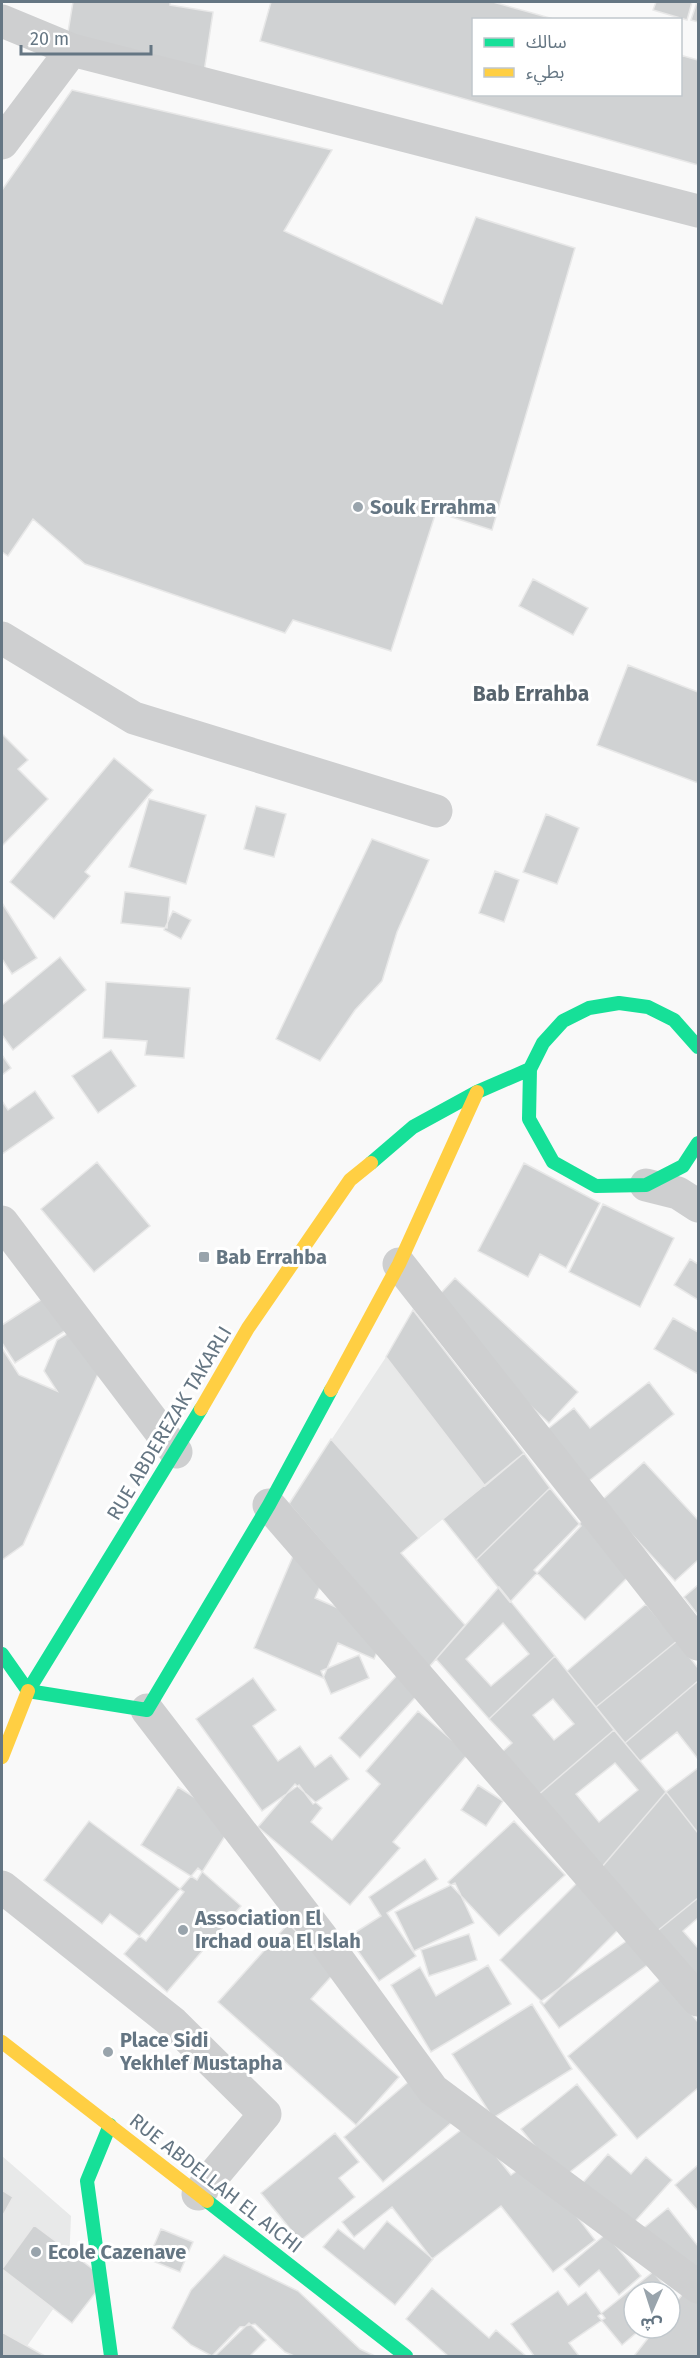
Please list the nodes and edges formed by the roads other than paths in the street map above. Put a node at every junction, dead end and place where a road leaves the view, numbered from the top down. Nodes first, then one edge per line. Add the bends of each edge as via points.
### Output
1 (2, 21) edge
2 (72, 50) junction
3 (2, 143) edge
4 (699, 211) edge
5 (2, 638) edge
6 (436, 811) dead end
7 (690, 1011) dead end
8 (674, 1020) junction
9 (699, 1047) edge
10 (530, 1070) junction
11 (477, 1092) junction
12 (699, 1143) edge
13 (646, 1185) junction
14 (692, 1197) edge
15 (2, 1222) edge
16 (399, 1264) junction
17 (176, 1452) junction
18 (269, 1506) junction
19 (699, 1644) edge
20 (2, 1654) edge
21 (28, 1691) junction
22 (147, 1710) junction
23 (2, 1742) edge
24 (2, 1757) edge
25 (2, 1887) edge
26 (699, 2000) edge
27 (2, 2042) edge
28 (110, 2126) junction
29 (198, 2194) junction
30 (699, 2287) edge
31 (111, 2356) edge
32 (406, 2356) edge

1 - 2 street
2 - 3 street
2 - 4 street
5 - 6 street via 134,718
7 - 8 street
8 - 9 street
8 - 10 street via 648,1007 628,1004 589,1008 563,1021 543,1043
10 - 11 street, RUE ABDEREZAK TAKARLI
10 - 13 street via 529,1119 553,1162 596,1186
11 - 16 street
11 - 17 street, RUE ABDEREZAK TAKARLI via 413,1127 350,1180 248,1328
12 - 13 street via 683,1166
13 - 14 street
15 - 17 street
16 - 18 street
16 - 19 street
17 - 21 street, RUE ABDEREZAK TAKARLI
18 - 22 street
18 - 26 street
20 - 21 street
21 - 22 street
21 - 23 street, RUE ABDEREZAK TAKARLI
21 - 24 street, RUE ABDEREZAK TAKARLI
22 - 30 street via 321,1935 433,2090
25 - 29 street via 173,2023 265,2114
27 - 28 street, RUE ABDELLAH EL AICHI
28 - 29 street, RUE ABDELLAH EL AICHI
28 - 31 street via 87,2181
29 - 32 street, RUE ABDELLAH EL AICHI

